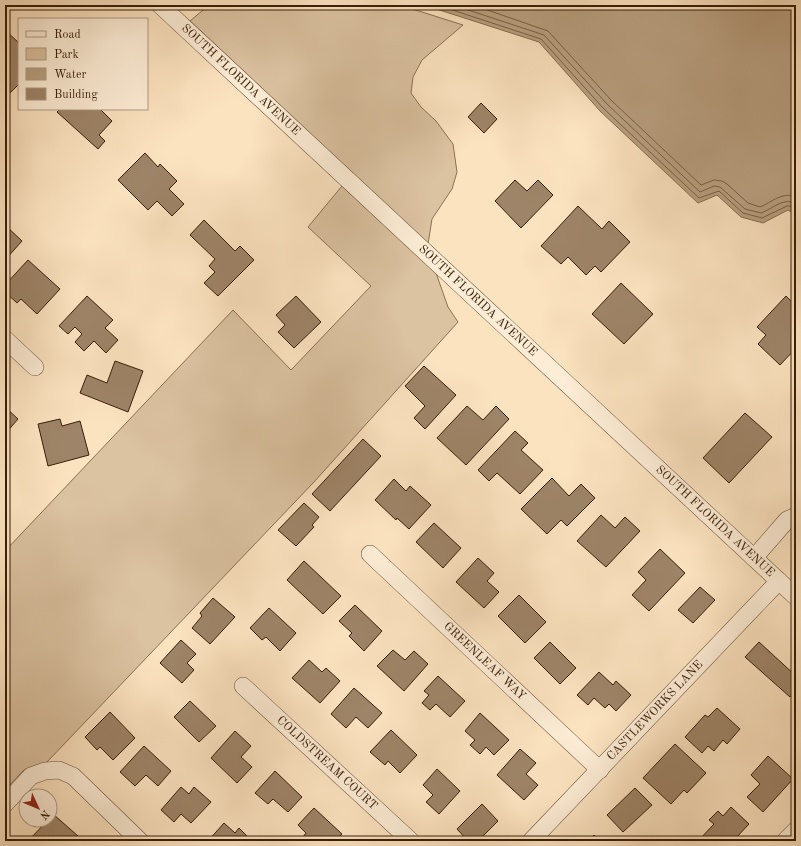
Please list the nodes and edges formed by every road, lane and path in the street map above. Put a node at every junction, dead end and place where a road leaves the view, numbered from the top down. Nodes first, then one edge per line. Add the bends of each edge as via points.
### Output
1 (160, 5) edge
2 (5, 339) edge
3 (35, 367) dead end
4 (796, 516) edge
5 (370, 554) dead end
6 (754, 558) junction
7 (779, 581) junction
8 (796, 597) edge
9 (243, 686) dead end
10 (600, 770) junction
11 (5, 804) edge
12 (796, 830) edge
13 (140, 841) edge
14 (411, 841) edge
15 (531, 841) edge
16 (786, 841) edge

1 - 6 street, SOUTH FLORIDA AVENUE
2 - 3 street
4 - 6 street via 787,520
5 - 10 street, GREENLEAF WAY
6 - 7 street, SOUTH FLORIDA AVENUE
7 - 8 street, SOUTH FLORIDA AVENUE
7 - 10 street, CASTLEWORKS LANE
9 - 14 street, COLDSTREAM COURT
10 - 15 street, CASTLEWORKS LANE
11 - 13 street via 31,776 59,770 73,776
12 - 16 street

